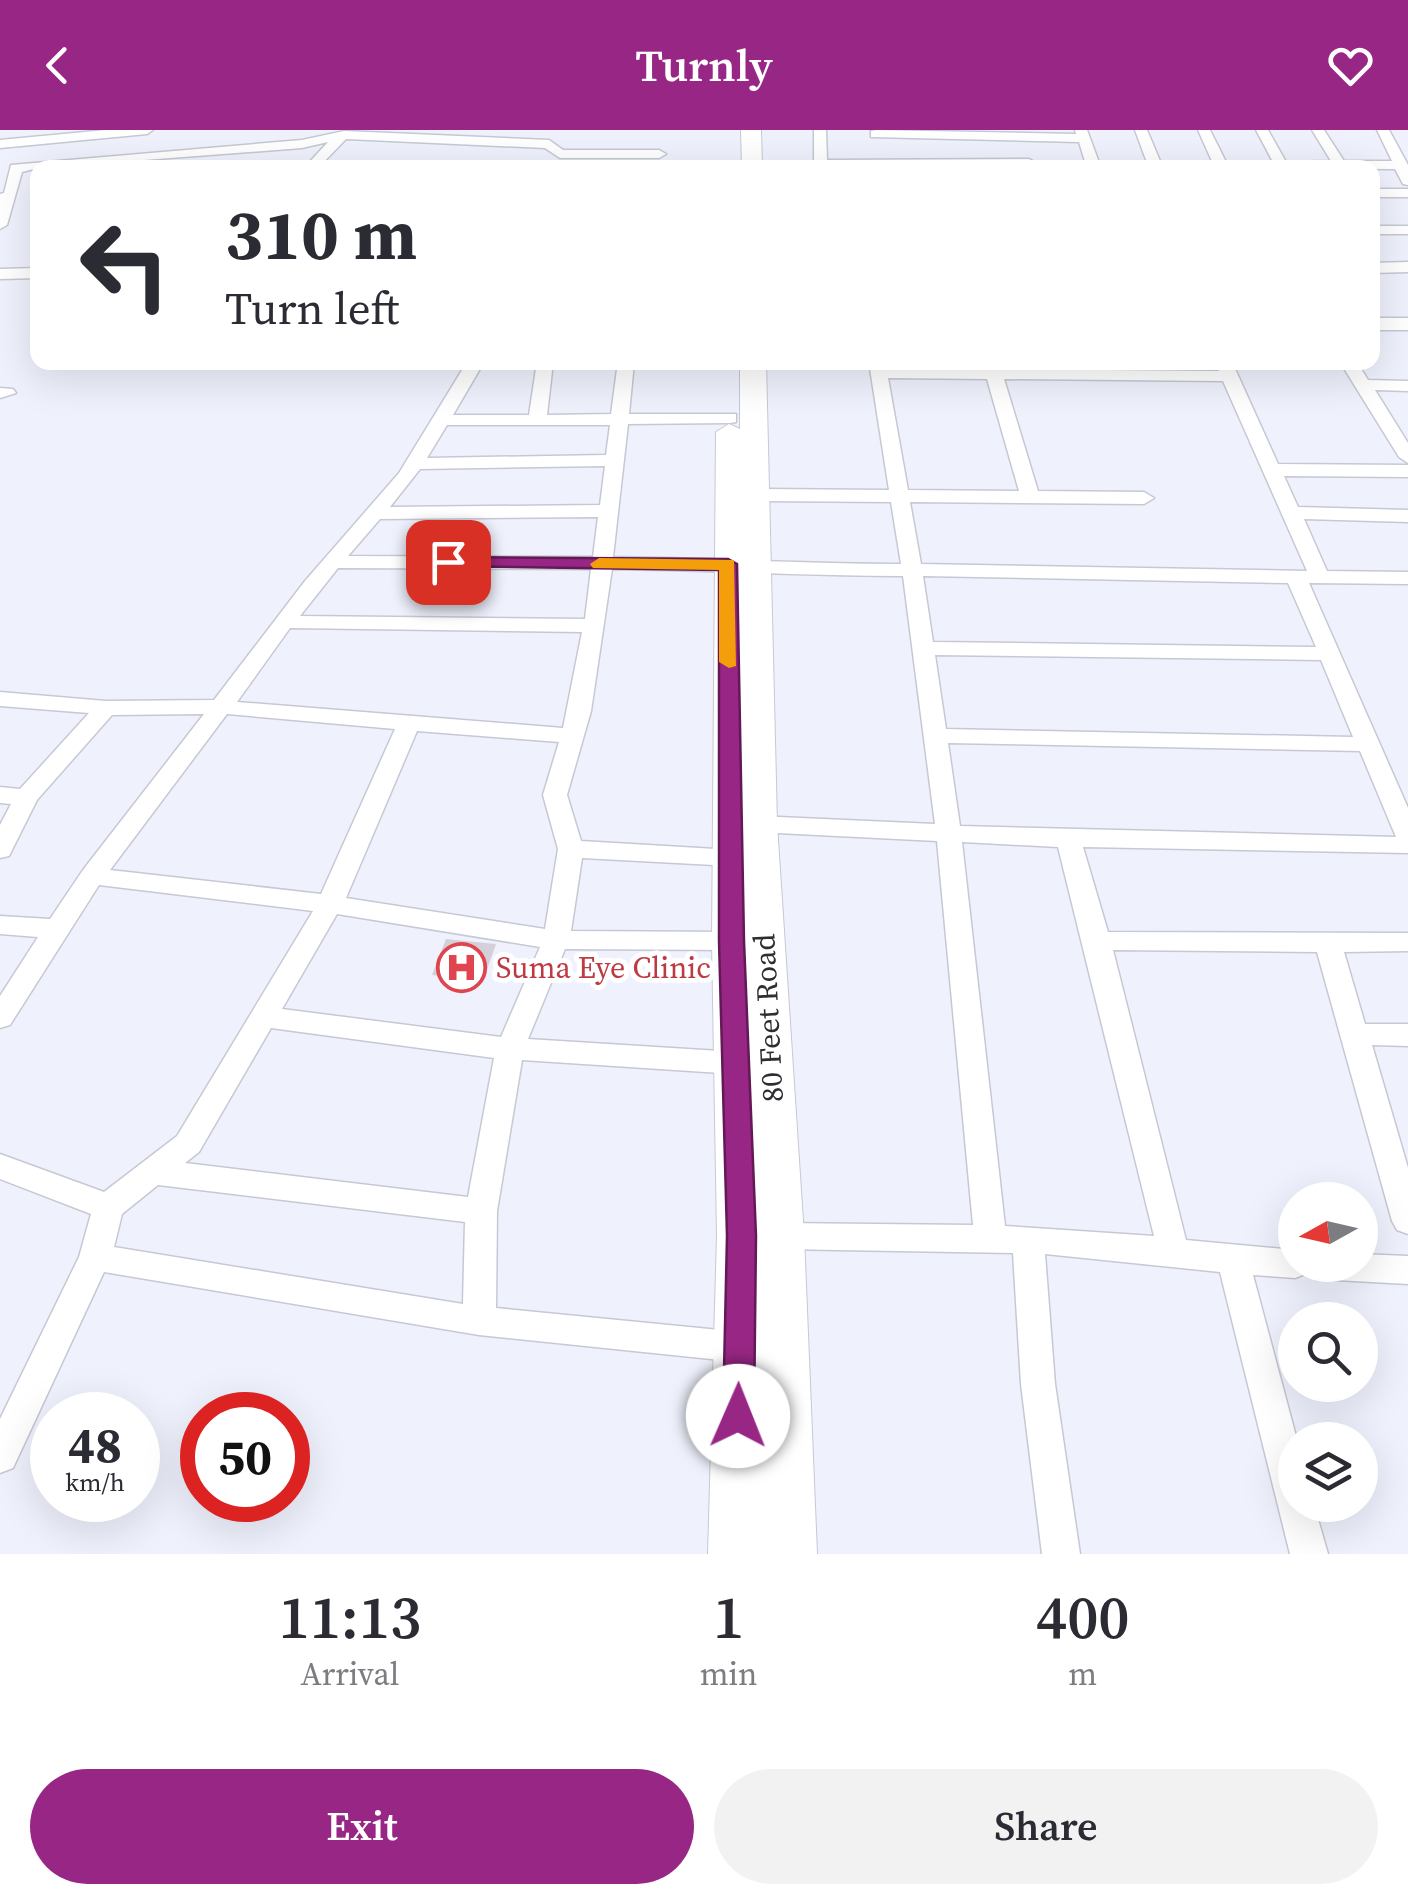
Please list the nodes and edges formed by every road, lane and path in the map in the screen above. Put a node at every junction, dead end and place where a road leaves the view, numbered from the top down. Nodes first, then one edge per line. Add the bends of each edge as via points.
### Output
1 (147, 130) edge
2 (296, 130) edge
3 (751, 130) edge
4 (820, 130) edge
5 (1142, 130) edge
6 (1204, 130) edge
7 (1262, 130) edge
8 (1318, 130) edge
9 (1383, 130) edge
10 (876, 132) edge
11 (346, 133) edge
12 (1027, 134) edge
13 (1083, 134) edge
14 (23, 142) junction
15 (0, 144) edge
16 (258, 147) junction
17 (215, 151) junction
18 (660, 154) edge
19 (75, 155) edge
20 (49, 160) edge
21 (107, 160) edge
22 (171, 160) edge
23 (214, 160) edge
24 (258, 160) edge
25 (318, 160) edge
26 (752, 160) edge
27 (821, 160) edge
28 (875, 160) edge
29 (1029, 160) edge
30 (1091, 160) edge
31 (1153, 160) edge
32 (1219, 160) edge
33 (1279, 160) edge
34 (1336, 160) edge
35 (1380, 165) edge
36 (1401, 165) junction
37 (8, 168) edge
38 (1408, 181) edge
39 (1380, 193) edge
40 (1408, 193) edge
41 (11, 196) edge
42 (0, 225) edge
43 (1380, 230) edge
44 (1408, 230) edge
45 (1408, 267) edge
46 (1380, 268) edge
47 (30, 272) edge
48 (0, 274) edge
49 (1380, 314) edge
50 (1408, 314) edge
51 (1380, 324) edge
52 (1408, 324) edge
53 (471, 370) edge
54 (544, 370) edge
55 (625, 370) edge
56 (728, 370) edge
57 (754, 370) edge
58 (878, 370) edge
59 (917, 370) edge
60 (1180, 370) edge
61 (1226, 370) edge
62 (1353, 370) edge
63 (994, 374) junction
64 (1362, 385) junction
65 (1408, 386) edge
66 (730, 418) junction
67 (442, 420) junction
68 (537, 420) junction
69 (620, 420) junction
70 (1408, 457) edge
71 (613, 460) junction
72 (414, 464) junction
73 (1272, 470) junction
74 (1408, 471) edge
75 (755, 495) junction
76 (900, 495) junction
77 (1030, 496) junction
78 (1144, 498) dead end
79 (607, 510) junction
80 (375, 512) junction
81 (1291, 513) junction
82 (1408, 516) edge
83 (333, 562) junction
84 (601, 564) junction
85 (742, 567) junction
86 (912, 570) junction
87 (1308, 576) junction
88 (1408, 578) edge
89 (284, 622) junction
90 (594, 626) junction
91 (923, 648) junction
92 (1330, 654) junction
93 (0, 699) edge
94 (220, 707) junction
95 (106, 708) junction
96 (409, 723) junction
97 (572, 736) junction
98 (935, 736) junction
99 (1369, 744) junction
100 (0, 795) edge
101 (26, 797) junction
102 (758, 824) junction
103 (947, 834) junction
104 (1408, 836) edge
105 (1068, 839) junction
106 (1408, 845) edge
107 (572, 849) junction
108 (0, 850) edge
109 (732, 858) junction
110 (92, 876) junction
111 (330, 904) junction
112 (0, 925) edge
113 (58, 929) junction
114 (556, 940) junction
115 (732, 941) junction
116 (1097, 941) junction
117 (1408, 942) edge
118 (1328, 943) junction
119 (266, 1017) junction
120 (0, 1018) edge
121 (1352, 1034) junction
122 (1408, 1035) edge
123 (510, 1049) junction
124 (736, 1063) junction
125 (1397, 1144) edge
126 (0, 1166) edge
127 (153, 1172) junction
128 (108, 1207) junction
129 (481, 1211) junction
130 (1408, 1222) edge
131 (780, 1236) junction
132 (990, 1236) junction
133 (1028, 1242) junction
134 (1173, 1250) junction
135 (95, 1257) junction
136 (1233, 1260) junction
137 (1278, 1263) edge
138 (1378, 1268) edge
139 (1408, 1270) edge
140 (479, 1321) junction
141 (740, 1346) junction
142 (1278, 1434) edge
143 (0, 1456) edge
144 (1301, 1522) edge
145 (736, 1554) edge
146 (789, 1554) edge
147 (1062, 1554) edge
148 (1309, 1554) edge

1 - 19 street
2 - 19 street
3 - 26 main road
4 - 27 street
5 - 31 street
6 - 32 street
7 - 33 street
8 - 34 street
9 - 36 street
10 - 12 street
10 - 28 street
11 - 16 street
11 - 18 street via 549,144 560,154
11 - 25 street
12 - 13 street
12 - 29 street
13 - 30 street
14 - 15 street
14 - 19 street
14 - 37 street
16 - 17 street
16 - 24 street
17 - 22 street
17 - 23 street
19 - 20 street
19 - 21 street
35 - 36 street
36 - 38 street
37 - 41 street
39 - 40 street
41 - 42 street
43 - 44 street
45 - 46 street
47 - 48 street
49 - 50 street
51 - 52 street
53 - 67 street
54 - 68 street
55 - 69 street
56 - 66 main road, 80 Feet Road
57 - 75 main road, 80 Feet Road
58 - 76 street
59 - 63 street
60 - 63 street
61 - 73 street
62 - 64 street
63 - 77 street
64 - 65 street
64 - 70 street
66 - 69 street
66 - 85 main road, 80 Feet Road
67 - 68 street
67 - 72 street
68 - 69 street
69 - 71 street
71 - 72 street
71 - 79 street
72 - 80 street
73 - 74 street
73 - 81 street
75 - 76 street
75 - 85 main road, 80 Feet Road
76 - 77 street
76 - 86 street
77 - 78 street
79 - 80 street
79 - 84 street
80 - 83 street
81 - 82 street
81 - 87 street
83 - 84 street
83 - 89 street
84 - 85 street
84 - 90 street
85 - 86 street
85 - 102 main road, 80 Feet Road
85 - 109 main road, 80 Feet Road
86 - 87 street
86 - 91 street
87 - 88 street
87 - 92 street
89 - 90 street
89 - 94 street
90 - 97 street
91 - 92 street
91 - 98 street
92 - 99 street
93 - 95 street
94 - 95 street
94 - 96 street
94 - 110 street
95 - 101 street
96 - 97 street
96 - 111 street
97 - 107 street via 554,795
98 - 99 street
98 - 103 street
99 - 104 street
100 - 101 street
101 - 108 street
102 - 103 street
102 - 131 main road, 80 Feet Road
103 - 105 street
103 - 132 street
105 - 106 street
105 - 116 street
107 - 109 street
107 - 114 street
109 - 115 main road, 80 Feet Road
110 - 111 street
110 - 113 street
111 - 114 street
111 - 119 street
112 - 113 street
113 - 120 street
114 - 115 street
114 - 123 street
115 - 124 main road, 80 Feet Road
116 - 118 street
116 - 134 street
117 - 118 street
118 - 121 street
119 - 123 street
119 - 127 street via 188,1144
121 - 122 street
121 - 125 street
123 - 124 street
123 - 129 street
124 - 141 main road, 80 Feet Road
125 - 130 street
126 - 128 street
127 - 128 street
127 - 129 street
128 - 135 street
129 - 140 street
131 - 132 street
131 - 146 main road, 80 Feet Road
132 - 133 street
133 - 134 street
133 - 147 street via 1038,1384
134 - 136 street
135 - 140 street
135 - 143 street
136 - 137 street
136 - 142 street
138 - 139 street
140 - 141 street
141 - 145 main road, 80 Feet Road
144 - 148 street

